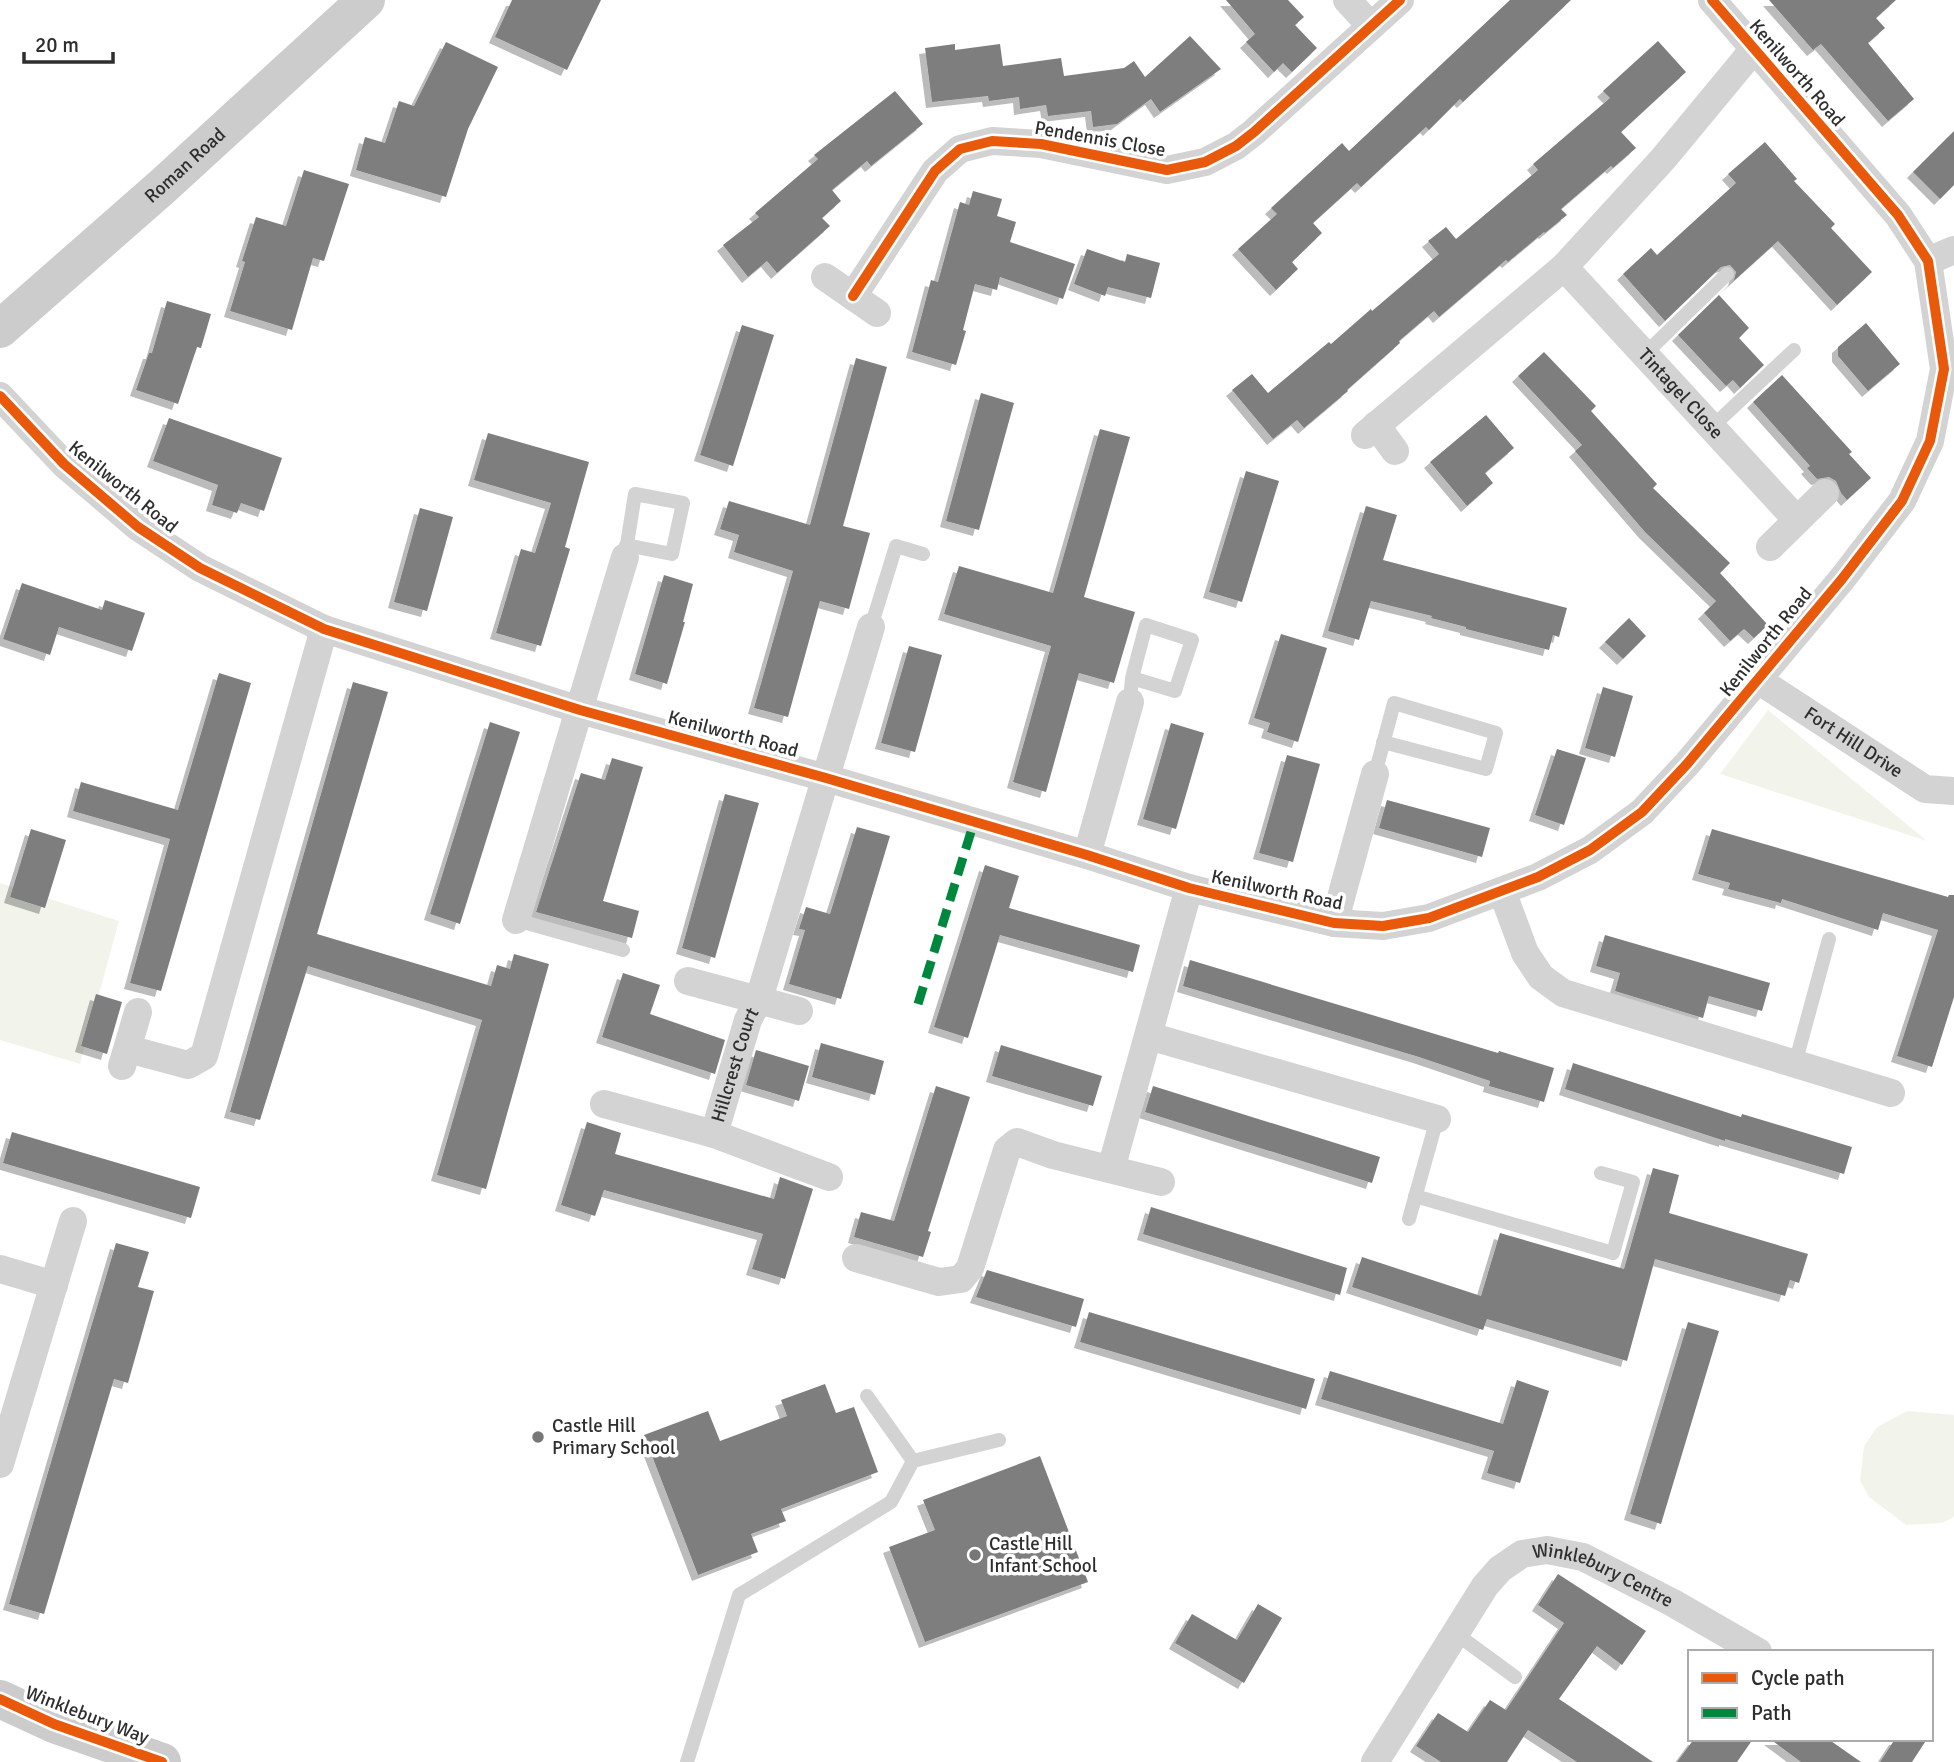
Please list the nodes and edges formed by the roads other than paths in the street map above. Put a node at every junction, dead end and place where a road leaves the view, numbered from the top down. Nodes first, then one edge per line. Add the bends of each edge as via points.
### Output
1 (366, 0) edge
2 (1347, 0) edge
3 (1400, 0) edge
4 (1712, 0) edge
5 (1371, 26) junction
6 (1753, 48) junction
7 (1954, 250) edge
8 (1928, 261) junction
9 (1564, 267) junction
10 (1727, 274) dead end
11 (825, 277) dead end
12 (853, 296) junction
13 (877, 313) dead end
14 (0, 329) edge
15 (1794, 350) dead end
16 (1645, 354) junction
17 (0, 396) edge
18 (1713, 426) junction
19 (1395, 451) dead end
20 (1825, 493) dead end
21 (1797, 520) junction
22 (1770, 547) dead end
23 (625, 551) junction
24 (923, 554) dead end
25 (871, 626) joint
26 (324, 629) junction
27 (1758, 680) junction
28 (1131, 690) junction
29 (580, 710) junction
30 (1383, 742) junction
31 (1375, 774) joint
32 (826, 778) junction
33 (1954, 791) edge
34 (1087, 855) junction
35 (1189, 888) junction
36 (1502, 891) junction
37 (516, 920) joint
38 (1334, 923) junction
39 (1829, 939) dead end
40 (623, 950) dead end
41 (688, 981) dead end
42 (759, 999) junction
43 (799, 1010) dead end
44 (138, 1012) dead end
45 (1149, 1036) junction
46 (1795, 1064) junction
47 (1891, 1093) dead end
48 (604, 1104) dead end
49 (1437, 1119) joint
50 (714, 1134) junction
51 (1111, 1168) junction
52 (1601, 1173) dead end
53 (829, 1177) dead end
54 (1161, 1182) dead end
55 (1415, 1196) junction
56 (1409, 1219) dead end
57 (73, 1221) dead end
58 (856, 1258) dead end
59 (0, 1269) edge
60 (54, 1284) junction
61 (867, 1396) dead end
62 (999, 1440) dead end
63 (913, 1461) junction
64 (0, 1464) edge
65 (1455, 1633) junction
66 (1755, 1650) edge
67 (1515, 1677) dead end
68 (0, 1699) edge
69 (162, 1762) edge
70 (687, 1762) edge
71 (1375, 1762) edge

1 - 14 street, Roman Road
2 - 5 street
3 - 5 street, Pendennis Close
4 - 6 street, Kenilworth Road
5 - 12 street, Pendennis Close via 1254,132 1205,163 1167,170 1041,144 992,141 960,149 935,171
6 - 8 street, Kenilworth Road via 1898,215
6 - 9 street via 1663,159
7 - 8 street
8 - 27 street, Kenilworth Road via 1944,369 1930,441 1902,501
9 - 16 street, Tintagel Close
9 - 19 street via 1371,430
10 - 16 lane
11 - 12 street
12 - 13 street
15 - 18 lane
16 - 18 street, Tintagel Close
17 - 26 street, Kenilworth Road via 64,464 138,527 200,568
18 - 21 street, Tintagel Close
20 - 21 street
21 - 22 street
23 - 23 lane via 672,554 683,503 635,494
23 - 29 street
24 - 25 lane via 895,546
25 - 32 street
26 - 29 street, Kenilworth Road
26 - 44 street via 204,1056 188,1065 125,1058
27 - 33 street, Fort Hill Drive via 1925,789
27 - 36 street, Kenilworth Road via 1642,812 1590,850
28 - 28 lane via 1175,691 1192,640 1146,625
28 - 34 street
29 - 32 street, Kenilworth Road
29 - 37 street
30 - 30 lane via 1394,704 1496,733 1486,769
30 - 31 lane
31 - 38 street, Kenilworth Road
32 - 34 street, Kenilworth Road
32 - 42 street
34 - 35 street, Kenilworth Road
35 - 38 street, Kenilworth Road
35 - 45 street, Kenilworth Road
36 - 38 street, Kenilworth Road via 1429,918 1383,926
36 - 46 street via 1525,953 1541,977 1563,993
37 - 40 lane
39 - 46 lane
41 - 42 street
42 - 43 street
42 - 50 street, Hillcrest Court via 748,1020
45 - 49 street
45 - 51 street, Kenilworth Road
46 - 47 street
48 - 50 street, Hillcrest Court
49 - 55 lane
50 - 53 street, Hillcrest Court
51 - 54 street
51 - 58 street via 1017,1142 1007,1150 971,1268 961,1279 939,1282
52 - 55 lane via 1633,1182 1613,1253
55 - 56 lane
57 - 60 street
59 - 60 street
60 - 64 street
61 - 63 lane
62 - 63 lane
63 - 70 lane via 891,1503 739,1595
65 - 66 street, Winklebury Centre via 1500,1569 1522,1554 1547,1550 1583,1557
65 - 67 lane
65 - 71 street, Winklebury Centre
68 - 69 street, Winklebury Way via 54,1724

